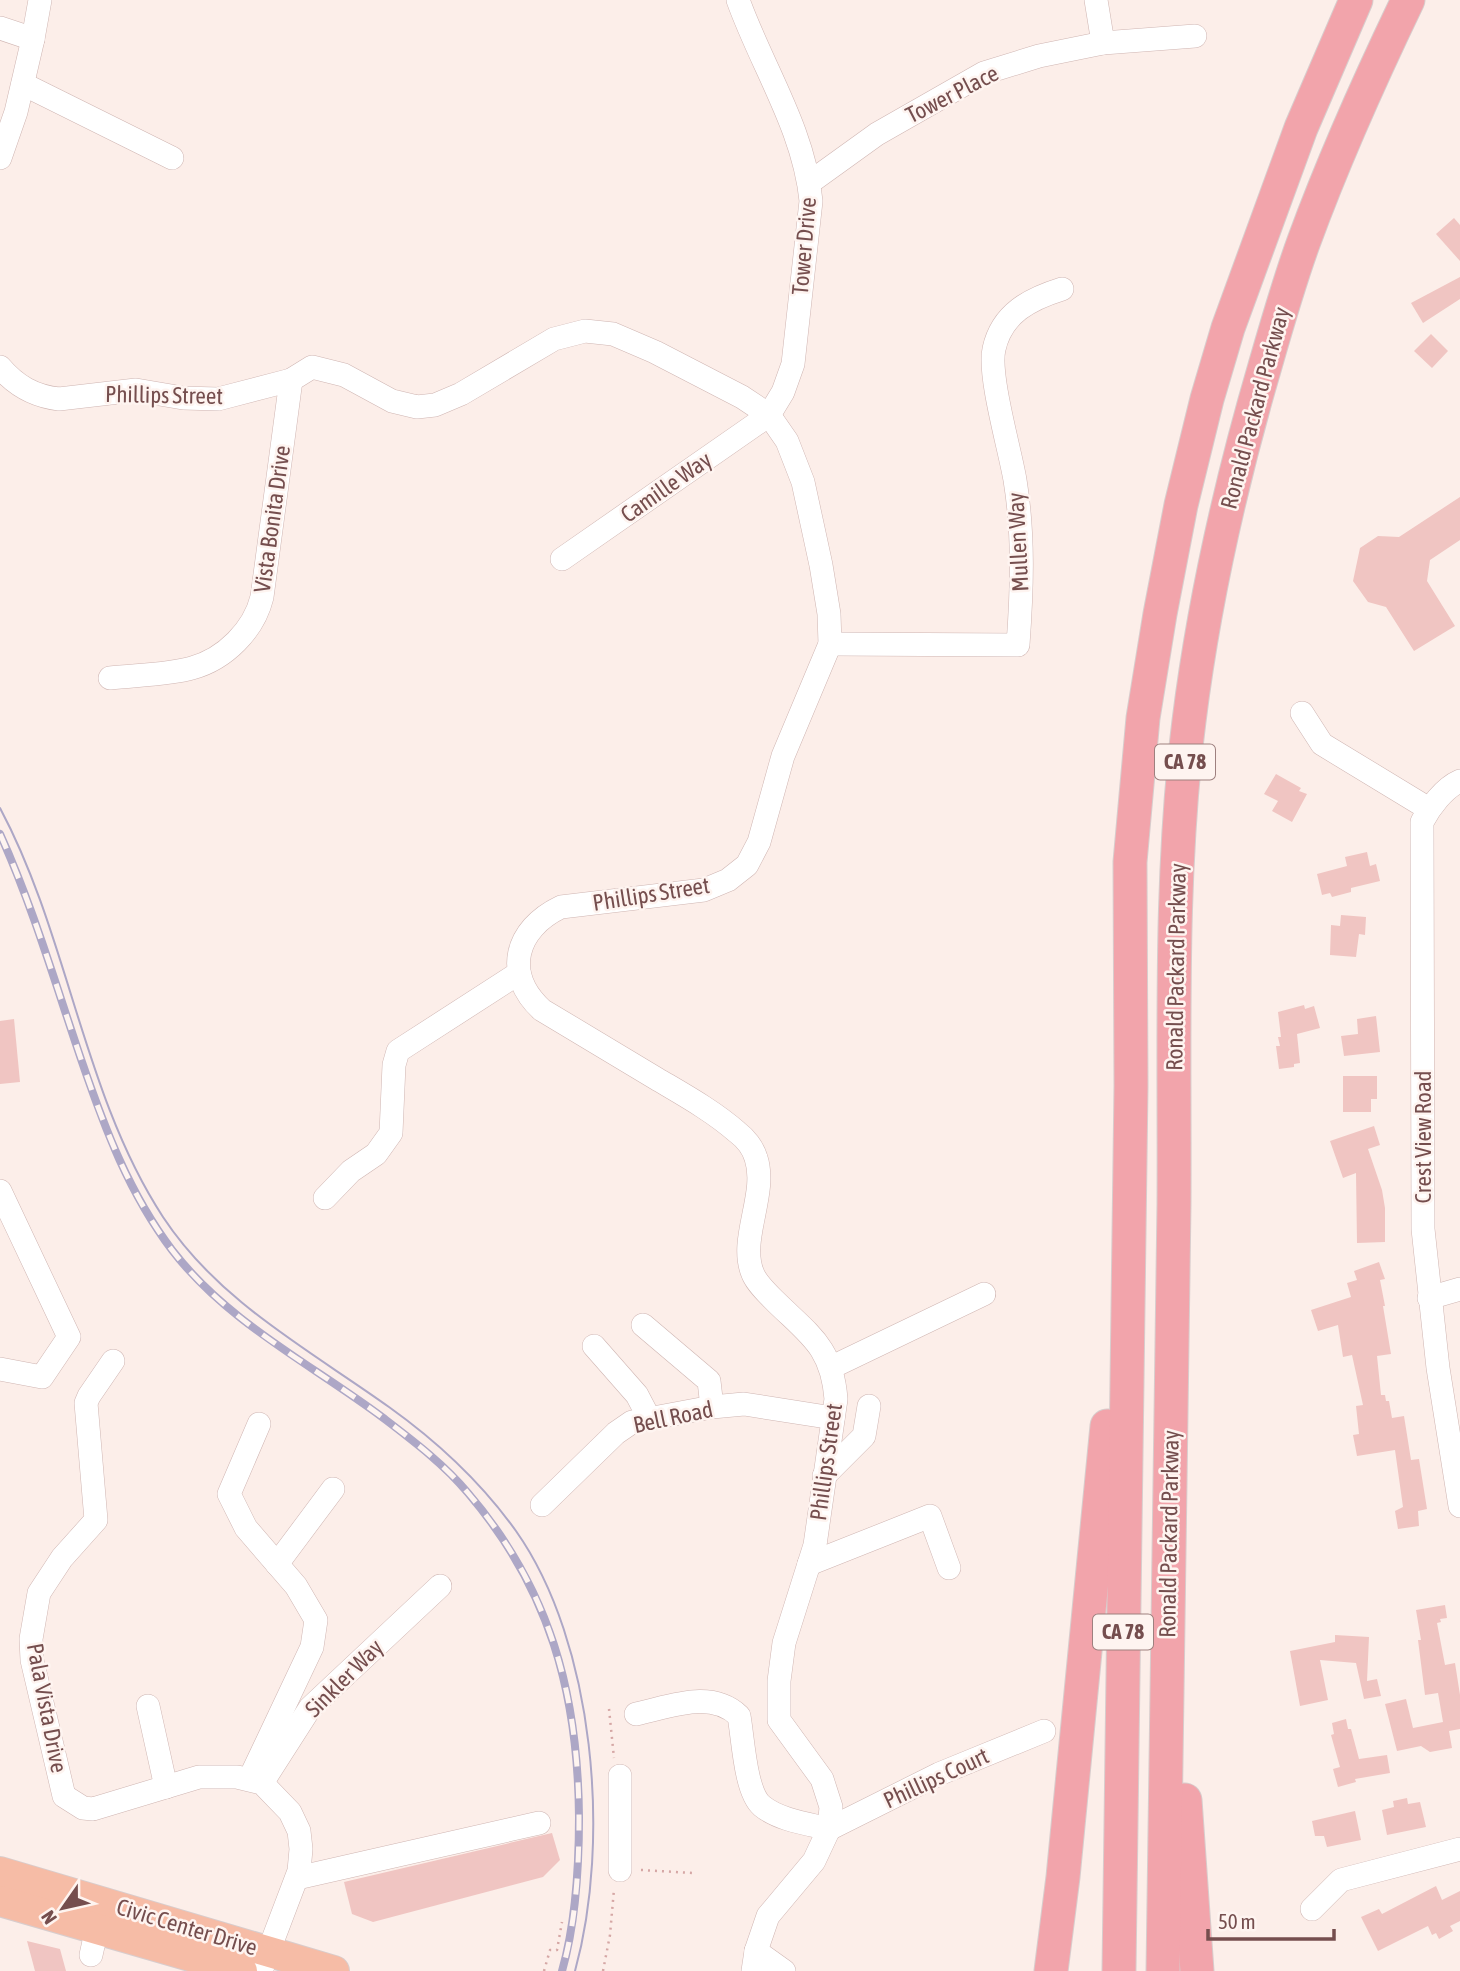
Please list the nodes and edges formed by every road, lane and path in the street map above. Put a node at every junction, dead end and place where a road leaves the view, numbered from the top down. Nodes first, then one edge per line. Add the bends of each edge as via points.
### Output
1 (40, 0) edge
2 (738, 0) edge
3 (1097, 0) edge
4 (1356, 0) edge
5 (1408, 0) edge
6 (0, 29) edge
7 (1195, 36) dead end
8 (33, 39) junction
9 (1103, 43) junction
10 (23, 84) junction
11 (0, 158) edge
12 (172, 158) dead end
13 (809, 183) junction
14 (1062, 289) dead end
15 (0, 368) edge
16 (291, 380) junction
17 (769, 415) junction
18 (562, 559) dead end
19 (830, 644) junction
20 (110, 678) dead end
21 (1302, 713) dead end
22 (1460, 781) edge
23 (1429, 809) junction
24 (519, 973) junction
25 (0, 1191) edge
26 (325, 1198) dead end
27 (1460, 1289) edge
28 (1127, 1292) junction
29 (984, 1294) dead end
30 (1429, 1298) junction
31 (643, 1325) dead end
32 (594, 1346) dead end
33 (113, 1361) dead end
34 (832, 1367) junction
35 (0, 1369) edge
36 (869, 1406) dead end
37 (712, 1407) junction
38 (649, 1418) junction
39 (833, 1418) junction
40 (260, 1424) dead end
41 (824, 1476) junction
42 (333, 1489) dead end
43 (541, 1504) dead end
44 (1460, 1506) edge
45 (1169, 1560) junction
46 (277, 1564) junction
47 (809, 1564) junction
48 (949, 1568) dead end
49 (440, 1586) dead end
50 (148, 1706) dead end
51 (608, 1709) dead end
52 (636, 1714) dead end
53 (1044, 1731) dead end
54 (620, 1776) joint
55 (256, 1780) junction
56 (166, 1787) junction
57 (539, 1823) dead end
58 (829, 1829) junction
59 (1460, 1849) edge
60 (620, 1870) junction
61 (0, 1872) edge
62 (694, 1873) dead end
63 (297, 1878) junction
64 (0, 1901) edge
65 (1312, 1909) dead end
66 (562, 1922) dead end
67 (265, 1961) edge
68 (754, 1961) edge
69 (242, 1971) edge
70 (334, 1971) edge
71 (544, 1971) edge
72 (603, 1971) edge
73 (784, 1971) edge
74 (1051, 1971) edge
75 (1119, 1971) edge
76 (1163, 1971) edge
77 (1197, 1971) edge

1 - 8 street
2 - 13 street, Tower Drive via 799,142
3 - 9 street
4 - 28 highway, Ronald Packard Parkway / CA 78 via 1301,128 1228,328 1184,492 1160,614 1143,718 1130,862
5 - 45 highway, Ronald Packard Parkway / CA 78 via 1331,172 1275,329 1220,538 1190,716 1174,898
6 - 8 street
7 - 9 street, Tower Place
8 - 10 street
9 - 13 street, Tower Place via 984,73 877,134
10 - 11 street
10 - 12 street
13 - 17 street, Tower Drive via 811,201 793,363
14 - 19 street, Mullen Way via 1036,297 1008,318 994,349 1022,537 1018,645
15 - 16 street, Phillips Street via 22,388 59,399 136,390 218,399
16 - 17 street, Phillips Street via 312,367 345,375 393,401 417,407 435,405 554,339 585,331 613,334 655,352
16 - 20 street, Vista Bonita Drive via 262,597 243,636 192,669
17 - 18 street, Camille Way
17 - 19 street, Phillips Street via 787,441 803,482 823,577
19 - 24 street, Phillips Street via 783,756 759,842 747,865 704,890 561,907 526,935
21 - 23 street via 1322,744
22 - 23 street
23 - 30 street, Crest View Road via 1422,822 1422,850 1423,1229
24 - 26 street via 398,1051 391,1133 376,1154
24 - 34 street, Phillips Street via 528,995 542,1010 705,1108 747,1142 759,1174 749,1256 753,1275 811,1337
25 - 35 street via 69,1337 42,1377
27 - 30 street
28 - 74 highway via 1104,1444
28 - 75 highway, Ronald Packard Parkway / CA 78
29 - 34 street
30 - 44 street, Crest View Road
31 - 37 street via 709,1381
32 - 38 street via 637,1395
33 - 56 street, Pala Vista Drive via 86,1403 96,1520 39,1593 32,1660 64,1796 93,1809
34 - 39 street, Phillips Street
36 - 41 street via 864,1436
37 - 38 street, Bell Road
37 - 39 street, Bell Road via 744,1404
38 - 43 street, Bell Road via 616,1433
39 - 41 street, Phillips Street
40 - 46 street via 229,1494 246,1528
41 - 47 street, Phillips Street
42 - 46 street
45 - 76 highway, Ronald Packard Parkway / CA 78
45 - 77 highway
46 - 55 street via 316,1620 312,1647
47 - 48 street via 930,1516
47 - 58 street, Phillips Street via 784,1643 779,1720 822,1779 831,1807
49 - 55 street, Sinkler Way via 310,1708
50 - 56 street
51 - 54 path via 615,1769
52 - 58 street via 702,1700 733,1710 739,1716 751,1788 761,1805 790,1819
53 - 58 street, Phillips Court via 939,1774
54 - 60 street via 614,1818
55 - 56 street, Pala Vista Drive via 199,1777
55 - 63 street via 290,1812 299,1831
57 - 63 street
58 - 68 street, Phillips Street via 814,1861 768,1916
59 - 65 street via 1341,1880
60 - 62 path
60 - 72 path
61 - 67 main road, Civic Center Drive
63 - 67 street
64 - 69 main road, Civic Center Drive via 94,1941
66 - 71 path via 557,1950 550,1950
67 - 70 main road, Civic Center Drive
68 - 73 street

